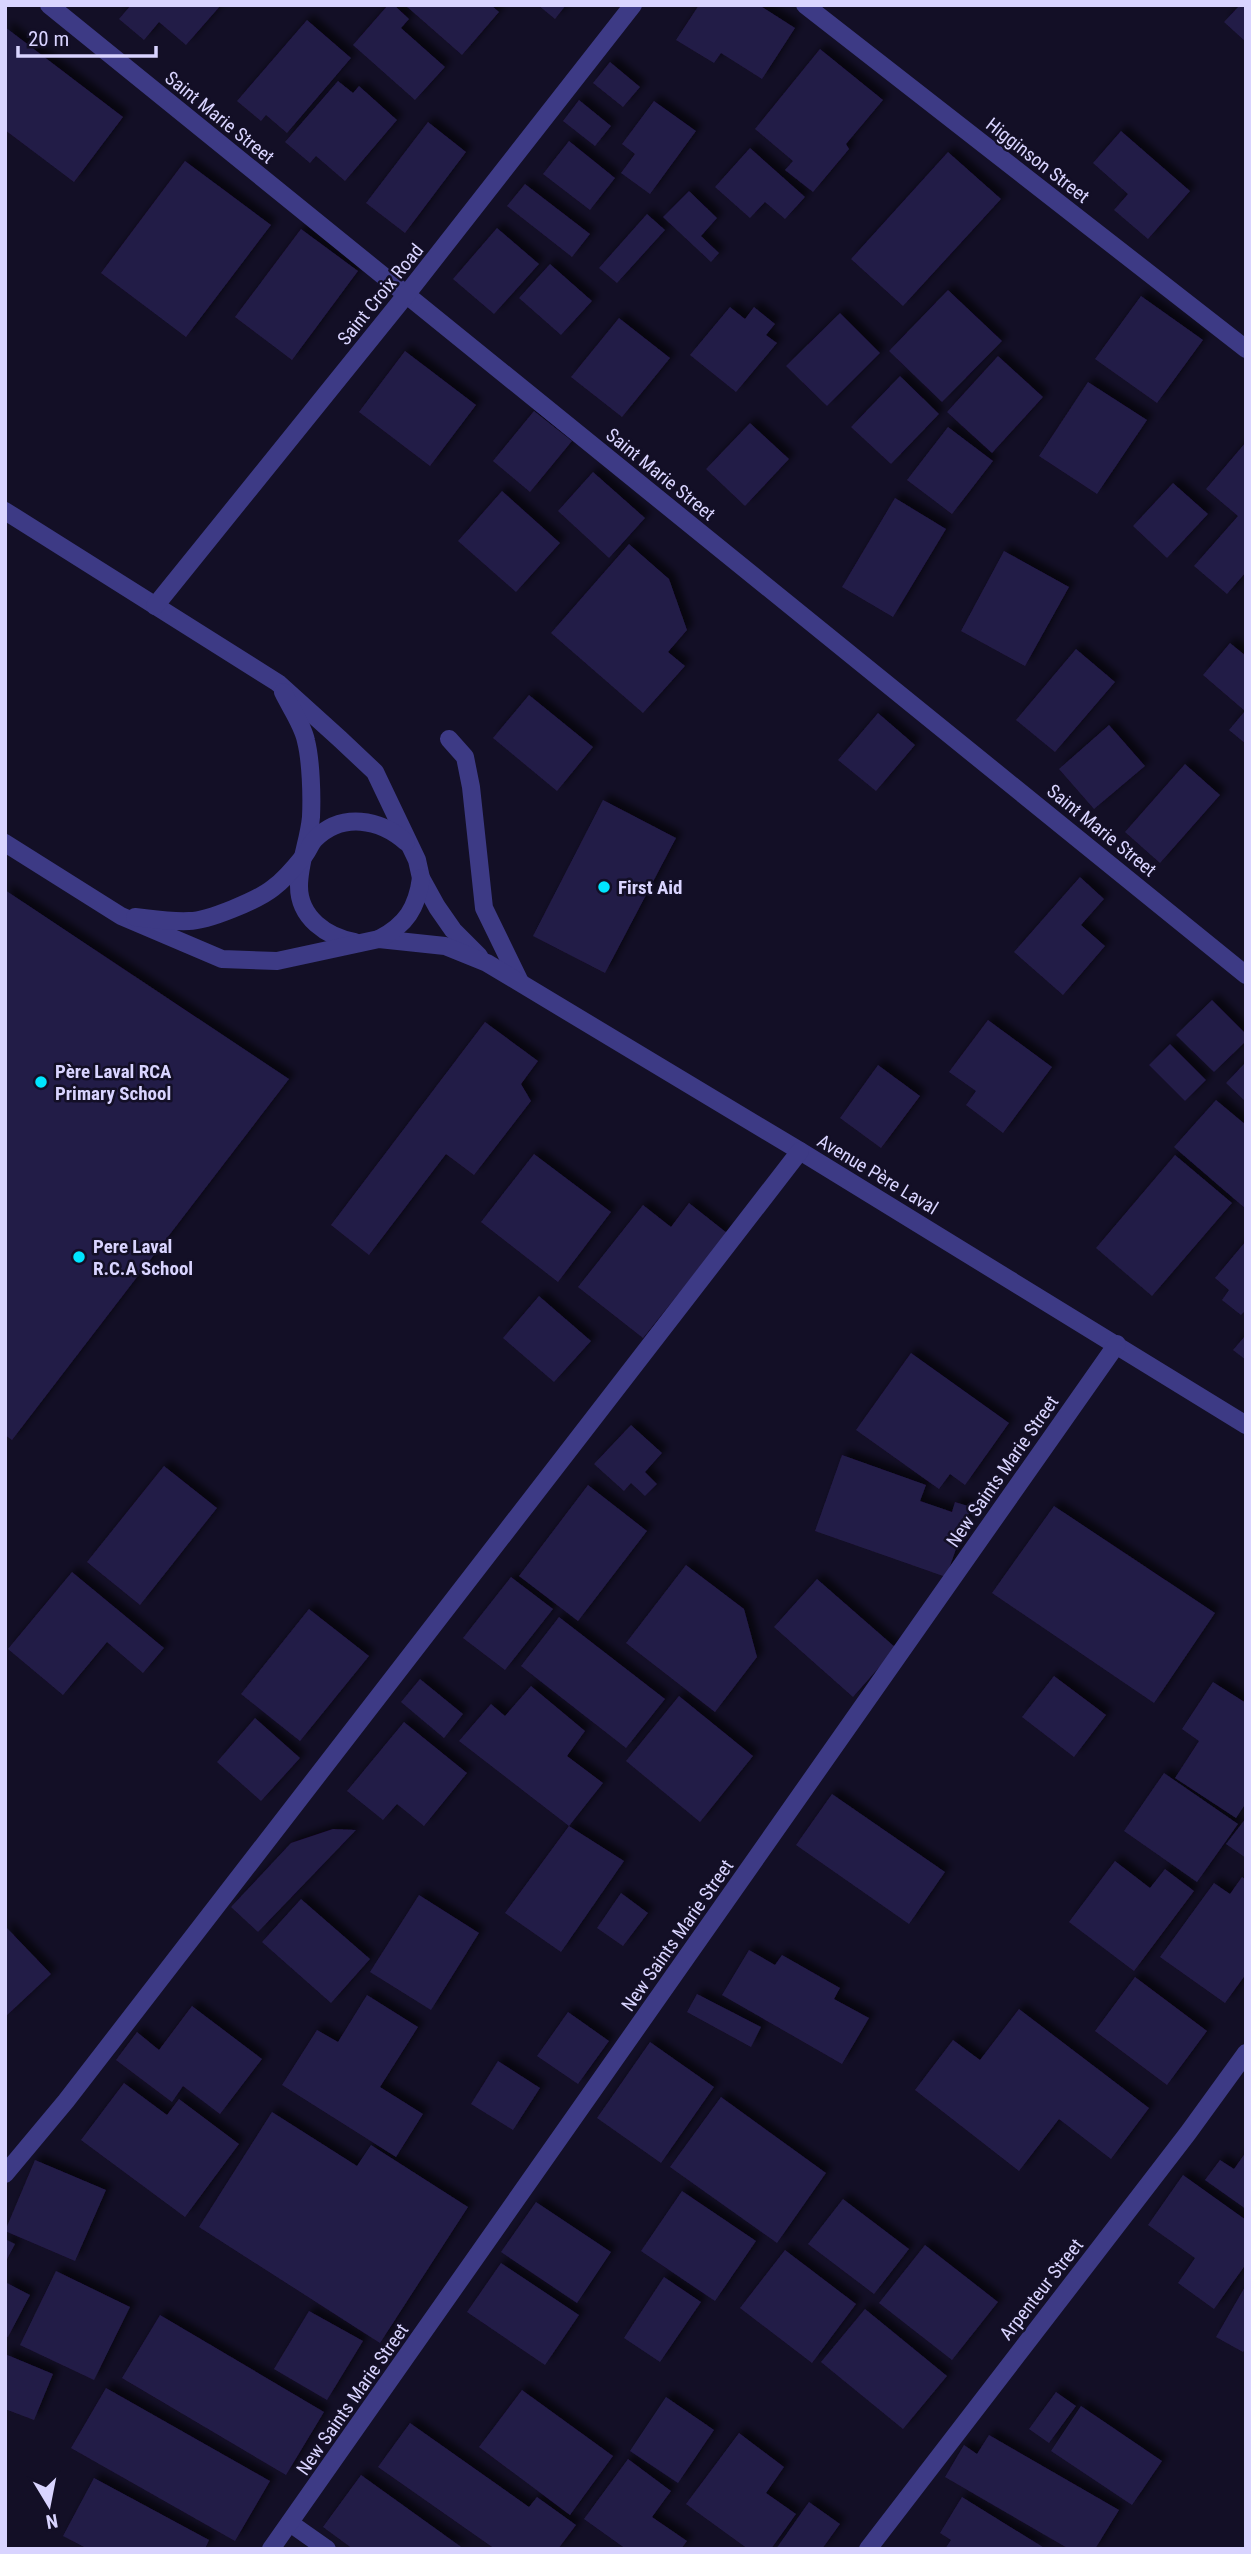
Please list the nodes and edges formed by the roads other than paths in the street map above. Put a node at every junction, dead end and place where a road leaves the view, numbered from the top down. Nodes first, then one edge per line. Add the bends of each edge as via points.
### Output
1 (49, 5) edge
2 (633, 5) edge
3 (805, 5) edge
4 (407, 295) junction
5 (1246, 349) edge
6 (5, 511) edge
7 (155, 606) junction
8 (278, 683) junction
9 (449, 739) dead end
10 (5, 843) edge
11 (409, 845) junction
12 (303, 857) junction
13 (421, 878) junction
14 (121, 916) junction
15 (379, 939) junction
16 (357, 942) junction
17 (487, 963) junction
18 (1246, 975) edge
19 (520, 982) junction
20 (800, 1151) junction
21 (1116, 1344) junction
22 (1246, 1425) edge
23 (1246, 2053) edge
24 (5, 2174) edge
25 (290, 2523) junction
26 (271, 2549) edge
27 (327, 2549) edge
28 (868, 2549) edge

1 - 4 street, Saint Marie Street
2 - 4 street, Saint Croix Road
3 - 5 street, Higginson Street
4 - 7 street, Saint Croix Road
4 - 18 street, Saint Marie Street
6 - 7 street
7 - 8 street
8 - 11 street via 375,772
8 - 12 street via 306,740 311,816
9 - 19 street via 465,757 484,908
10 - 14 street
11 - 12 street via 393,830 352,820 315,839
11 - 13 street
12 - 14 street via 273,889 191,922
12 - 16 street via 299,887 312,920 340,939
13 - 15 street via 419,898 410,915 397,930
13 - 17 street via 453,930
14 - 16 street via 222,959 277,961
15 - 16 street
15 - 17 street via 445,946
17 - 19 street, Avenue Père Laval
19 - 20 street, Avenue Père Laval
20 - 21 street, Avenue Père Laval
20 - 24 street via 92,2068
21 - 22 street, Avenue Père Laval
21 - 25 street, New Saints Marie Street
23 - 28 street, Arpenteur Street
25 - 26 street, New Saints Marie Street
25 - 27 street

